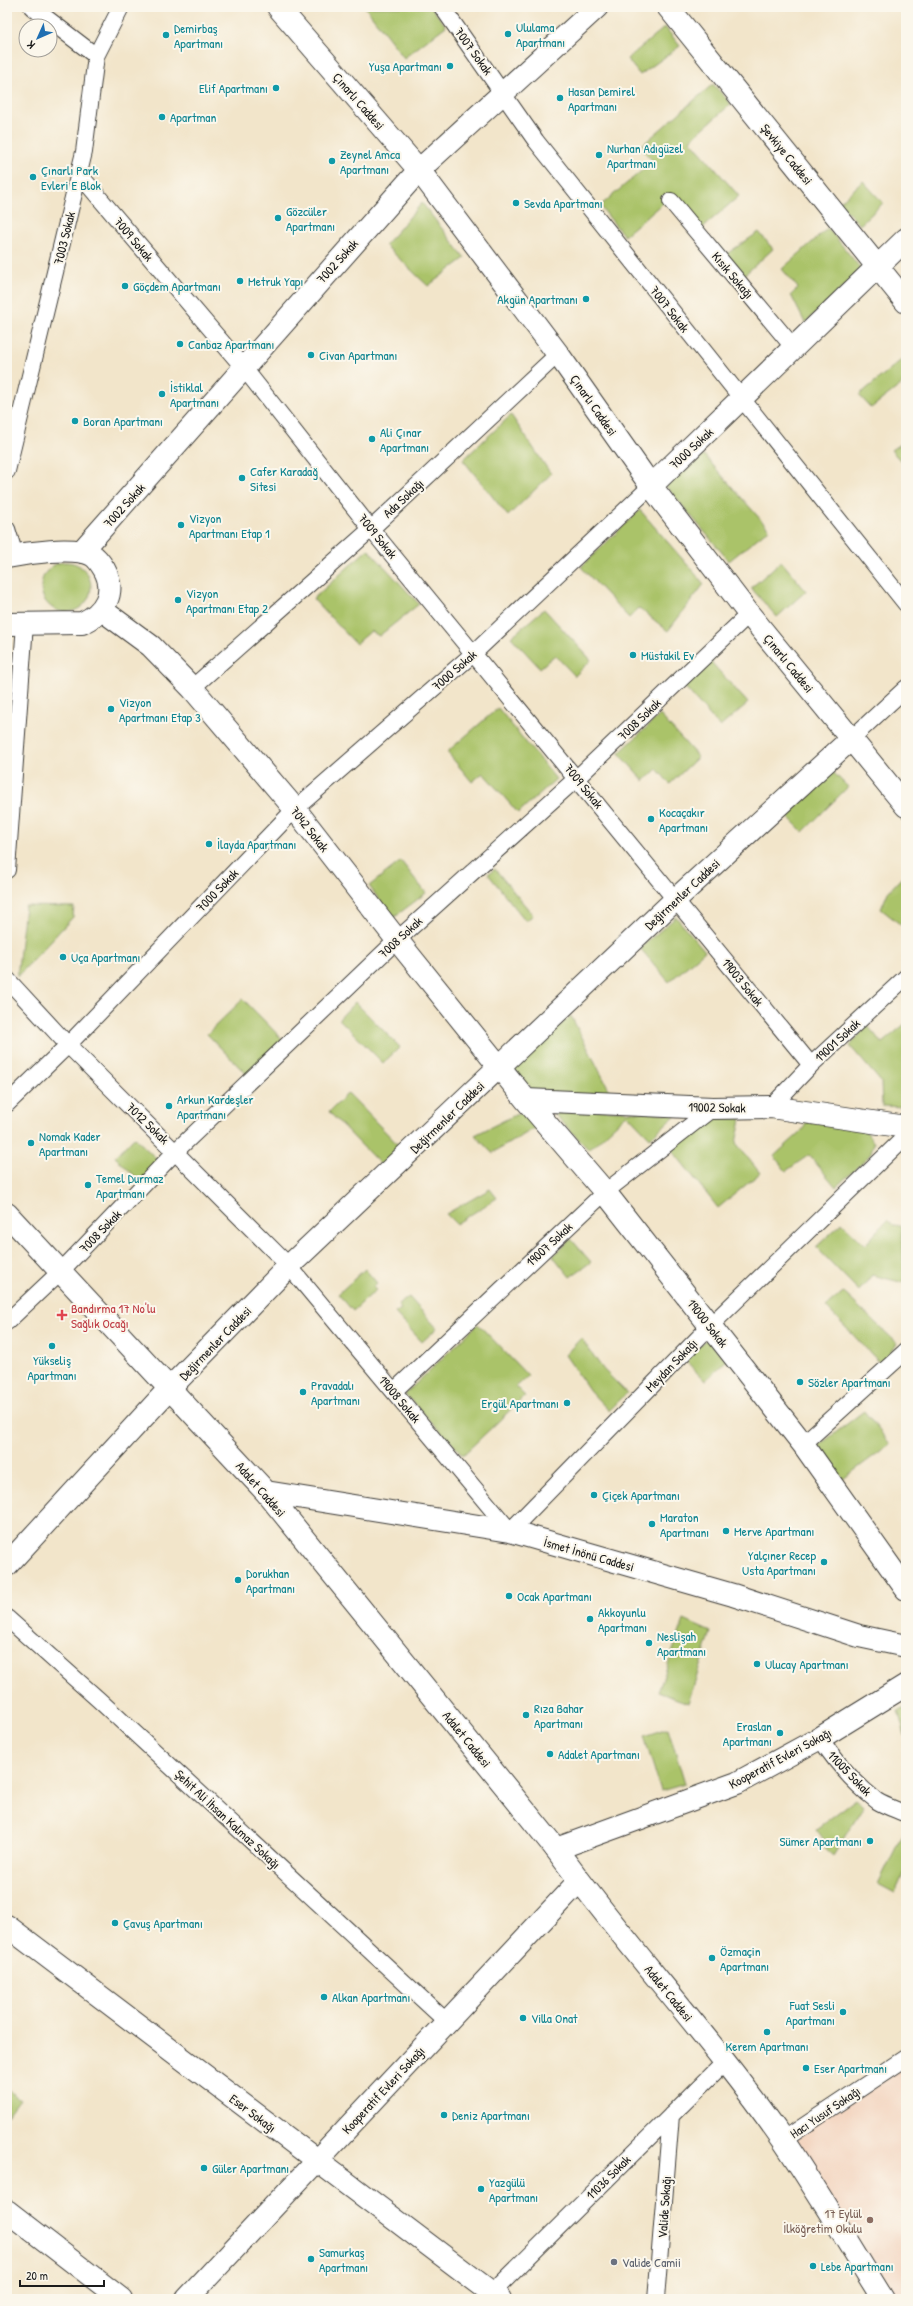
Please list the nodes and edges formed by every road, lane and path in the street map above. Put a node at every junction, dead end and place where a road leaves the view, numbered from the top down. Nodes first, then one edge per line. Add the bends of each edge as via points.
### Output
1 (32, 7) edge
2 (121, 7) edge
3 (278, 7) edge
4 (442, 7) edge
5 (597, 7) edge
6 (668, 7) edge
7 (96, 56) junction
8 (504, 92) junction
9 (418, 170) junction
10 (79, 174) junction
11 (671, 201) dead end
12 (906, 240) edge
13 (878, 266) junction
14 (906, 302) edge
15 (794, 348) junction
16 (558, 354) junction
17 (243, 367) junction
18 (742, 400) junction
19 (7, 471) edge
20 (651, 486) junction
21 (7, 529) edge
22 (371, 529) junction
23 (81, 552) junction
24 (11, 556) edge
25 (906, 604) edge
26 (102, 610) junction
27 (749, 614) junction
28 (16, 624) edge
29 (474, 653) junction
30 (192, 688) junction
31 (906, 688) edge
32 (851, 740) junction
33 (577, 778) junction
34 (906, 806) edge
35 (295, 809) junction
36 (7, 870) edge
37 (676, 899) junction
38 (397, 940) junction
39 (906, 977) edge
40 (7, 979) edge
41 (68, 1045) junction
42 (811, 1064) junction
43 (499, 1067) junction
44 (526, 1100) junction
45 (7, 1104) edge
46 (771, 1107) junction
47 (713, 1108) junction
48 (906, 1127) edge
49 (906, 1136) edge
50 (176, 1151) junction
51 (605, 1192) junction
52 (7, 1214) edge
53 (289, 1266) junction
54 (61, 1271) junction
55 (7, 1322) edge
56 (710, 1326) junction
57 (906, 1351) edge
58 (170, 1388) junction
59 (394, 1391) junction
60 (803, 1444) junction
61 (266, 1492) junction
62 (510, 1531) junction
63 (7, 1565) edge
64 (906, 1589) edge
65 (7, 1618) edge
66 (906, 1646) edge
67 (906, 1685) edge
68 (820, 1738) junction
69 (906, 1814) edge
70 (556, 1849) junction
71 (579, 1881) junction
72 (7, 1926) edge
73 (447, 2022) junction
74 (906, 2058) edge
75 (725, 2062) junction
76 (671, 2115) junction
77 (783, 2140) junction
78 (316, 2161) junction
79 (7, 2211) edge
80 (496, 2296) edge
81 (122, 2299) edge
82 (187, 2299) edge
83 (656, 2299) edge
84 (883, 2299) edge

1 - 7 lane
2 - 7 lane, 7003 Sokak
3 - 9 street, Çınarlı Caddesi
4 - 8 lane, 7007 Sokak
5 - 8 street, 7002 Sokak
6 - 13 street, Şevkiye Caddesi
7 - 10 lane, 7003 Sokak
8 - 9 street, 7002 Sokak
8 - 18 lane, 7007 Sokak via 536,140
9 - 16 street, Çınarlı Caddesi
9 - 17 street, 7002 Sokak
10 - 17 lane, 7009 Sokak
10 - 19 lane, 7003 Sokak
11 - 15 lane, Kısık Sokağı
12 - 13 street, 7000 Sokak
13 - 14 street, Şevkiye Caddesi
13 - 15 street, 7000 Sokak
15 - 18 street, 7000 Sokak
16 - 20 street, Çınarlı Caddesi
16 - 22 lane, Ada Sokağı
17 - 22 lane, 7009 Sokak
17 - 23 street, 7002 Sokak
18 - 20 street, 7000 Sokak
18 - 25 lane, 7007 Sokak
20 - 27 street, Çınarlı Caddesi
20 - 29 lane, 7000 Sokak
21 - 24 lane
22 - 29 lane, 7009 Sokak
22 - 30 lane, Ada Sokağı
23 - 24 street
23 - 26 street via 93,556 107,574 110,586 108,599
26 - 28 street via 94,618 82,622
26 - 30 street, 7042 Sokak via 151,646
27 - 32 street, Çınarlı Caddesi
27 - 33 lane, 7008 Sokak
28 - 36 lane
29 - 33 lane, 7009 Sokak
29 - 35 lane, 7000 Sokak
30 - 35 street, 7042 Sokak
31 - 32 lane, Değirmenler Caddesi
32 - 34 street, Çınarlı Caddesi
32 - 37 street, Değirmenler Caddesi
33 - 37 lane, 7009 Sokak
33 - 38 lane, 7008 Sokak
35 - 38 street, 7042 Sokak
35 - 41 lane, 7000 Sokak
37 - 42 lane, 19003 Sokak
37 - 43 street, Değirmenler Caddesi
38 - 43 street, 7042 Sokak
38 - 50 lane, 7008 Sokak
39 - 42 lane, 19001 Sokak
40 - 41 lane, 7012 Sokak
41 - 45 lane, 7000 Sokak
41 - 50 lane, 7012 Sokak
42 - 46 lane, 19001 Sokak
43 - 44 street, 19000 Sokak
43 - 53 street, Değirmenler Caddesi
44 - 47 street, 19002 Sokak
44 - 51 street, 19000 Sokak
46 - 47 street, 19002 Sokak
46 - 48 street, 19002 Sokak
47 - 51 lane, 19007 Sokak
49 - 56 lane, Meydan Sokağı
50 - 53 lane, 7012 Sokak
50 - 54 lane, 7008 Sokak
51 - 56 street, 19000 Sokak
51 - 59 lane, 19007 Sokak
52 - 54 street, Adalet Caddesi
53 - 58 street, Değirmenler Caddesi
53 - 59 lane, 19008 Sokak
54 - 55 lane, 7008 Sokak
54 - 58 street, Adalet Caddesi
56 - 60 street, 19000 Sokak
56 - 62 lane, Meydan Sokağı
57 - 60 lane
58 - 61 street, Adalet Caddesi
58 - 63 street, Değirmenler Caddesi
59 - 62 lane, 19008 Sokak
60 - 64 street, 19000 Sokak
61 - 62 street, İsmet İnönü Caddesi
61 - 70 street, Adalet Caddesi
62 - 66 street, İsmet İnönü Caddesi via 733,1595 859,1636
65 - 73 lane, Şehit Ali İhsan Kalmaz Sokağı
67 - 68 street, Kooperatif Evleri Sokağı
68 - 69 lane, 11005 Sokak via 829,1752 878,1801
68 - 70 street, Kooperatif Evleri Sokağı via 737,1783
70 - 71 street, Adalet Caddesi
71 - 73 street, Kooperatif Evleri Sokağı
71 - 75 street, Adalet Caddesi
72 - 78 street, Eser Sokağı
73 - 78 street, Kooperatif Evleri Sokağı
74 - 77 lane, Hacı Yusuf Sokağı
75 - 76 lane, 11036 Sokak
75 - 77 street, Adalet Caddesi
76 - 80 lane, 11036 Sokak
76 - 83 lane, Valide Sokağı
77 - 84 street, Adalet Caddesi
78 - 80 street, Eser Sokağı
78 - 82 street, Kooperatif Evleri Sokağı
79 - 81 street

